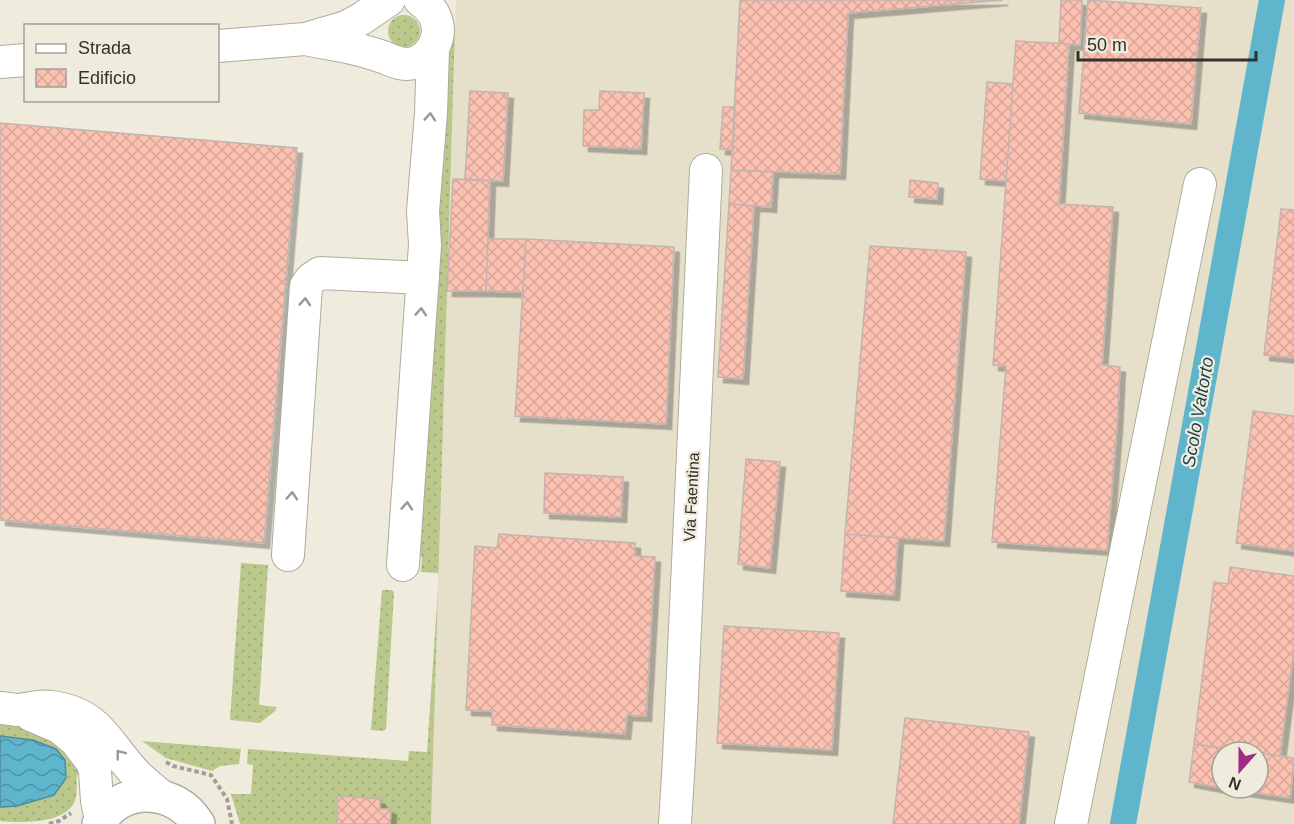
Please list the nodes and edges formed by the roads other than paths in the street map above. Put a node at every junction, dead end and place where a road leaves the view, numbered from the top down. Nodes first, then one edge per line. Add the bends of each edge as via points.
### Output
1 (420, 0) edge
2 (384, 4) edge
3 (305, 39) junction
4 (219, 46) edge
5 (433, 49) junction
6 (383, 57) junction
7 (24, 60) edge
8 (0, 62) edge
9 (706, 170) dead end
10 (1200, 184) dead end
11 (423, 279) junction
12 (288, 555) dead end
13 (403, 565) dead end
14 (10, 709) edge
15 (161, 796) junction
16 (98, 823) edge
17 (198, 824) edge
18 (675, 824) edge
19 (1071, 824) edge

1 - 5 street via 429,7 438,27
2 - 3 street via 346,27
2 - 6 street via 370,28 371,39
3 - 4 street
3 - 6 street
5 - 6 street via 425,57 404,64
11 -> 5 street
7 - 8 street
9 - 18 street, Via Faentina
10 - 19 street
12 -> 11 street via 306,286 320,273
13 -> 11 street
15 -> 14 street via 136,774 91,722 52,707
14 - 16 street via 59,727 76,741 95,771
15 - 16 main road via 127,798
15 - 17 main road via 187,810

